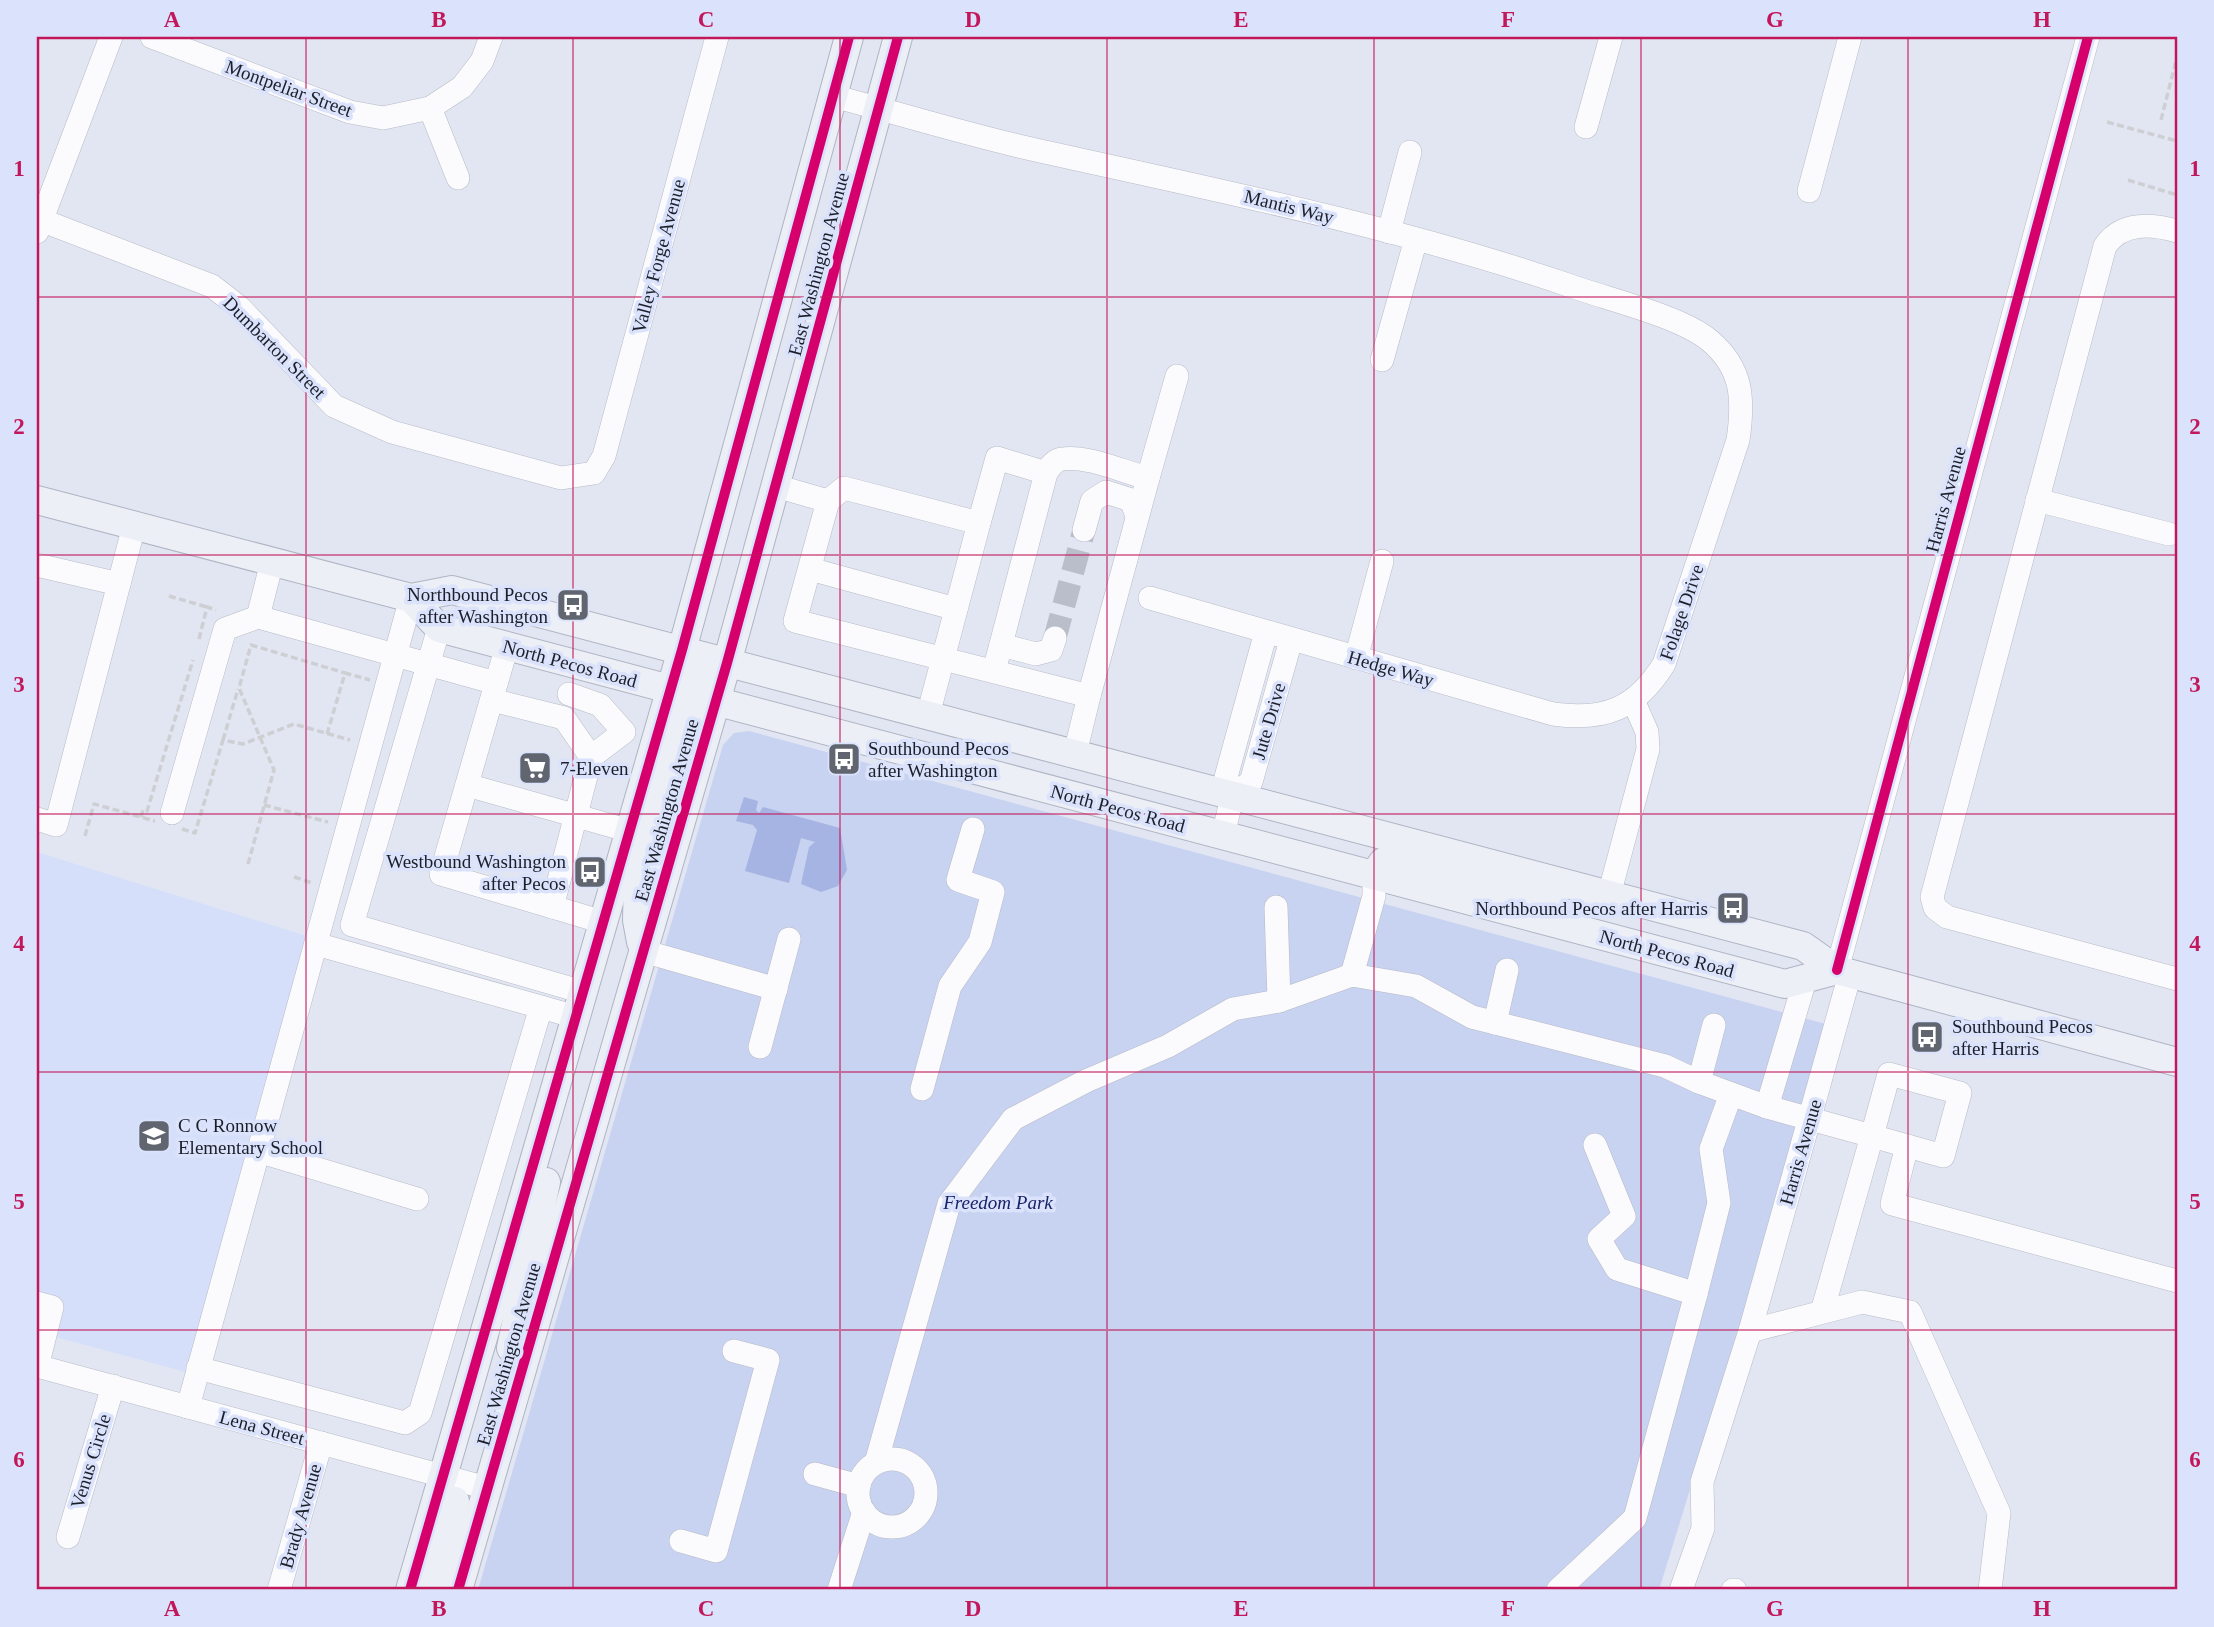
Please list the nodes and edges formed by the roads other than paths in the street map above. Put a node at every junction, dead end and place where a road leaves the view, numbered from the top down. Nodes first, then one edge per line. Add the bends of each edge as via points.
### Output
1 (111, 37) edge
2 (152, 37) edge
3 (491, 37) edge
4 (718, 37) edge
5 (849, 37) edge
6 (898, 37) edge
7 (1611, 37) edge
8 (1850, 37) edge
9 (2088, 37) edge
10 (833, 96) junction
11 (430, 108) junction
12 (879, 108) junction
13 (1586, 127) dead end
14 (1410, 152) dead end
15 (458, 178) dead end
16 (1809, 191) dead end
17 (39, 226) edge
18 (2177, 231) edge
19 (1389, 232) junction
20 (1416, 239) junction
21 (1382, 360) dead end
22 (1727, 360) joint
23 (1177, 376) dead end
24 (594, 473) joint
25 (1046, 473) junction
26 (1148, 478) junction
27 (776, 486) junction
28 (37, 500) edge
29 (2037, 500) junction
30 (828, 501) junction
31 (1137, 516) junction
32 (979, 523) junction
33 (134, 526) junction
34 (1084, 530) tunnel mouth
35 (2169, 534) dead end
36 (1382, 561) dead end
37 (272, 562) junction
38 (37, 565) edge
39 (810, 569) junction
40 (119, 584) junction
41 (1150, 597) dead end
42 (411, 598) junction
43 (956, 608) junction
44 (258, 617) junction
45 (439, 628) junction
46 (1266, 632) junction
47 (1055, 638) dead end
48 (1291, 640) junction
49 (1001, 645) junction
50 (507, 646) junction
51 (704, 656) junction
52 (395, 657) junction
53 (1356, 658) junction
54 (943, 659) junction
55 (576, 664) junction
56 (428, 665) junction
57 (994, 671) junction
58 (494, 692) junction
59 (569, 694) junction
60 (693, 695) junction
61 (1089, 696) junction
62 (1633, 700) junction
63 (928, 715) junction
64 (564, 718) junction
65 (1075, 754) junction
66 (591, 757) junction
67 (467, 785) junction
68 (1233, 794) junction
69 (576, 816) junction
70 (37, 819) edge
71 (171, 822) road end
72 (973, 829) dead end
73 (630, 831) junction
74 (1223, 835) junction
75 (1374, 875) junction
76 (1609, 895) junction
77 (552, 907) junction
78 (1276, 907) dead end
79 (603, 922) junction
80 (789, 939) dead end
81 (316, 944) junction
82 (643, 951) junction
83 (1507, 970) dead end
84 (1844, 972) junction
85 (1352, 975) junction
86 (1805, 979) junction
87 (2177, 979) edge
88 (775, 989) junction
89 (1279, 1001) junction
90 (579, 1004) junction
91 (541, 1007) junction
92 (1495, 1023) junction
93 (1714, 1025) dead end
94 (761, 1046) dead end
95 (2177, 1062) edge
96 (1699, 1082) junction
97 (922, 1088) dead end
98 (1731, 1094) junction
99 (551, 1102) junction
100 (1767, 1107) junction
101 (1810, 1120) junction
102 (1872, 1136) junction
103 (1595, 1145) dead end
104 (1907, 1146) junction
105 (258, 1151) junction
106 (417, 1199) dead end
107 (2177, 1281) edge
108 (1696, 1294) junction
109 (37, 1303) edge
110 (1822, 1312) junction
111 (1750, 1331) junction
112 (734, 1350) dead end
113 (37, 1366) edge
114 (198, 1368) junction
115 (113, 1386) junction
116 (515, 1392) junction
117 (188, 1406) junction
118 (321, 1443) junction
119 (876, 1463) junction
120 (815, 1474) dead end
121 (464, 1481) junction
122 (859, 1486) junction
123 (864, 1512) junction
124 (68, 1536) dead end
125 (681, 1541) dead end
126 (279, 1590) edge
127 (410, 1590) edge
128 (434, 1590) edge
129 (458, 1590) edge
130 (839, 1590) edge
131 (1558, 1590) edge
132 (1681, 1590) edge
133 (1990, 1590) edge

1 - 17 street
2 - 11 street, Montpeliar Street via 350,112 383,118
3 - 11 street via 482,61 463,87
4 - 24 street, Valley Forge Avenue via 604,456
5 - 10 main road, East Washington Avenue
6 - 12 main road, East Washington Avenue
7 - 13 street
8 - 16 street
9 - 84 street, Harris Avenue
10 - 12 street, Mantis Way
10 - 51 main road, East Washington Avenue
11 - 15 street
12 - 19 street, Mantis Way via 1025,147 1282,202
12 - 27 main road, East Washington Avenue
14 - 19 street
17 - 24 street, Dumbarton Street via 212,286 239,307 334,406 392,432 561,478
18 - 29 street via 2155,225 2122,229 2105,246
19 - 20 street, Mantis Way
20 - 21 street
20 - 22 street, Mantis Way via 1520,267 1681,324 1708,339
22 - 62 street, Folage Drive via 1743,405 1738,440 1664,664 1650,687
23 - 26 street
25 - 26 street via 1062,459
25 - 32 street via 997,458
25 - 49 street
26 - 31 street
27 - 30 street
27 - 51 main road, East Washington Avenue
28 - 33 main road
29 - 35 street
29 - 87 street via 1932,897 1935,908 1947,917
30 - 32 street via 844,488
30 - 39 street
31 - 34 street via 1131,500 1105,492 1092,501
31 - 61 street
32 - 43 street
33 - 37 main road
33 - 40 street
36 - 53 street
37 - 42 main road
37 - 44 street
38 - 40 street
39 - 43 street
39 - 54 street via 795,621
40 - 70 street via 56,825
41 - 46 street, Hedge Way
42 - 45 main road
42 - 51 main road via 452,590
42 - 52 street
43 - 54 street
44 - 52 street
44 - 71 street via 225,629
45 - 50 main road, North Pecos Road
45 - 56 street
46 - 48 street, Hedge Way
46 - 68 street, Jute Drive via 1226,777
47 - 49 street via 1051,650 1041,654
48 - 53 street, Hedge Way
48 - 68 street, Jute Drive via 1251,782
49 - 57 street
50 - 55 main road, North Pecos Road
50 - 58 street
51 - 60 main road, East Washington Avenue
51 - 60 main road, East Washington Avenue
51 - 63 main road
52 - 56 street
52 - 81 street via 318,883
53 - 62 street, Hedge Way via 1553,714 1583,718 1620,710
54 - 57 street
54 - 63 street
55 - 59 street
55 - 60 main road, North Pecos Road
56 - 58 street
56 - 90 street via 352,925
57 - 61 street
58 - 64 street
58 - 67 street
59 - 64 street
59 - 66 street via 600,705 624,732
60 - 73 main road, East Washington Avenue
60 - 74 main road, North Pecos Road
60 - 82 main road via 638,879 637,920
61 - 65 street
62 - 76 street via 1647,732 1648,750
63 - 65 main road
64 - 66 street
65 - 68 main road
66 - 69 street
67 - 69 street
67 - 77 street via 441,874
68 - 74 street, Jute Drive
68 - 76 main road
69 - 73 street
69 - 77 street
72 - 97 street via 958,880 993,892 980,942 950,986
73 - 79 main road, East Washington Avenue
74 - 75 main road, North Pecos Road
75 - 76 main road via 1383,862 1396,860 1525,892
75 - 85 street via 1374,896
75 - 86 main road, North Pecos Road via 1785,984
76 - 84 main road via 1803,946
77 - 79 street
78 - 89 street
79 - 90 main road, East Washington Avenue
80 - 88 street
81 - 91 street
81 - 105 street
82 - 88 street
82 - 116 main road, East Washington Avenue
83 - 92 street
84 - 86 main road, North Pecos Road
84 - 95 main road
84 - 101 street, Harris Avenue
85 - 89 street
85 - 92 street via 1416,986 1472,1017
86 - 100 street
88 - 94 street
89 - 119 street via 1233,1009 1168,1046 1013,1119 949,1204
90 - 91 street
90 - 99 main road, East Washington Avenue
91 - 114 street via 420,1413 405,1423
92 - 96 street via 1665,1066
93 - 96 street
96 - 98 street
98 - 100 street
98 - 108 street via 1711,1149 1719,1203
99 - 116 main road via 547,1176 507,1371
99 - 121 main road, East Washington Avenue
100 - 101 street
101 - 102 street
101 - 111 street, Harris Avenue
102 - 104 street
102 - 104 street via 1889,1074 1960,1093 1943,1156
102 - 110 street
103 - 108 street via 1624,1216 1599,1239 1617,1269
104 - 107 street via 1892,1205
105 - 106 street
105 - 114 street
108 - 131 street via 1635,1518
109 - 113 street via 52,1307
110 - 111 street
110 - 133 street via 1862,1302 1910,1312 1999,1513
111 - 132 street, Harris Avenue via 1702,1482 1703,1528
112 - 125 street via 768,1360 716,1550
113 - 115 street, Lena Street
114 - 117 street
115 - 117 street, Lena Street
115 - 124 street, Venus Circle
116 - 121 main road, East Washington Avenue
117 - 118 street, Lena Street
118 - 121 street, Lena Street
118 - 126 street, Brady Avenue
119 - 122 street
119 - 123 street via 898,1459 909,1463 924,1479 925,1502 913,1520 903,1525 881,1525
120 - 122 street
121 - 127 main road, East Washington Avenue
121 - 128 main road
121 - 129 main road, East Washington Avenue
122 - 123 street
123 - 130 street

